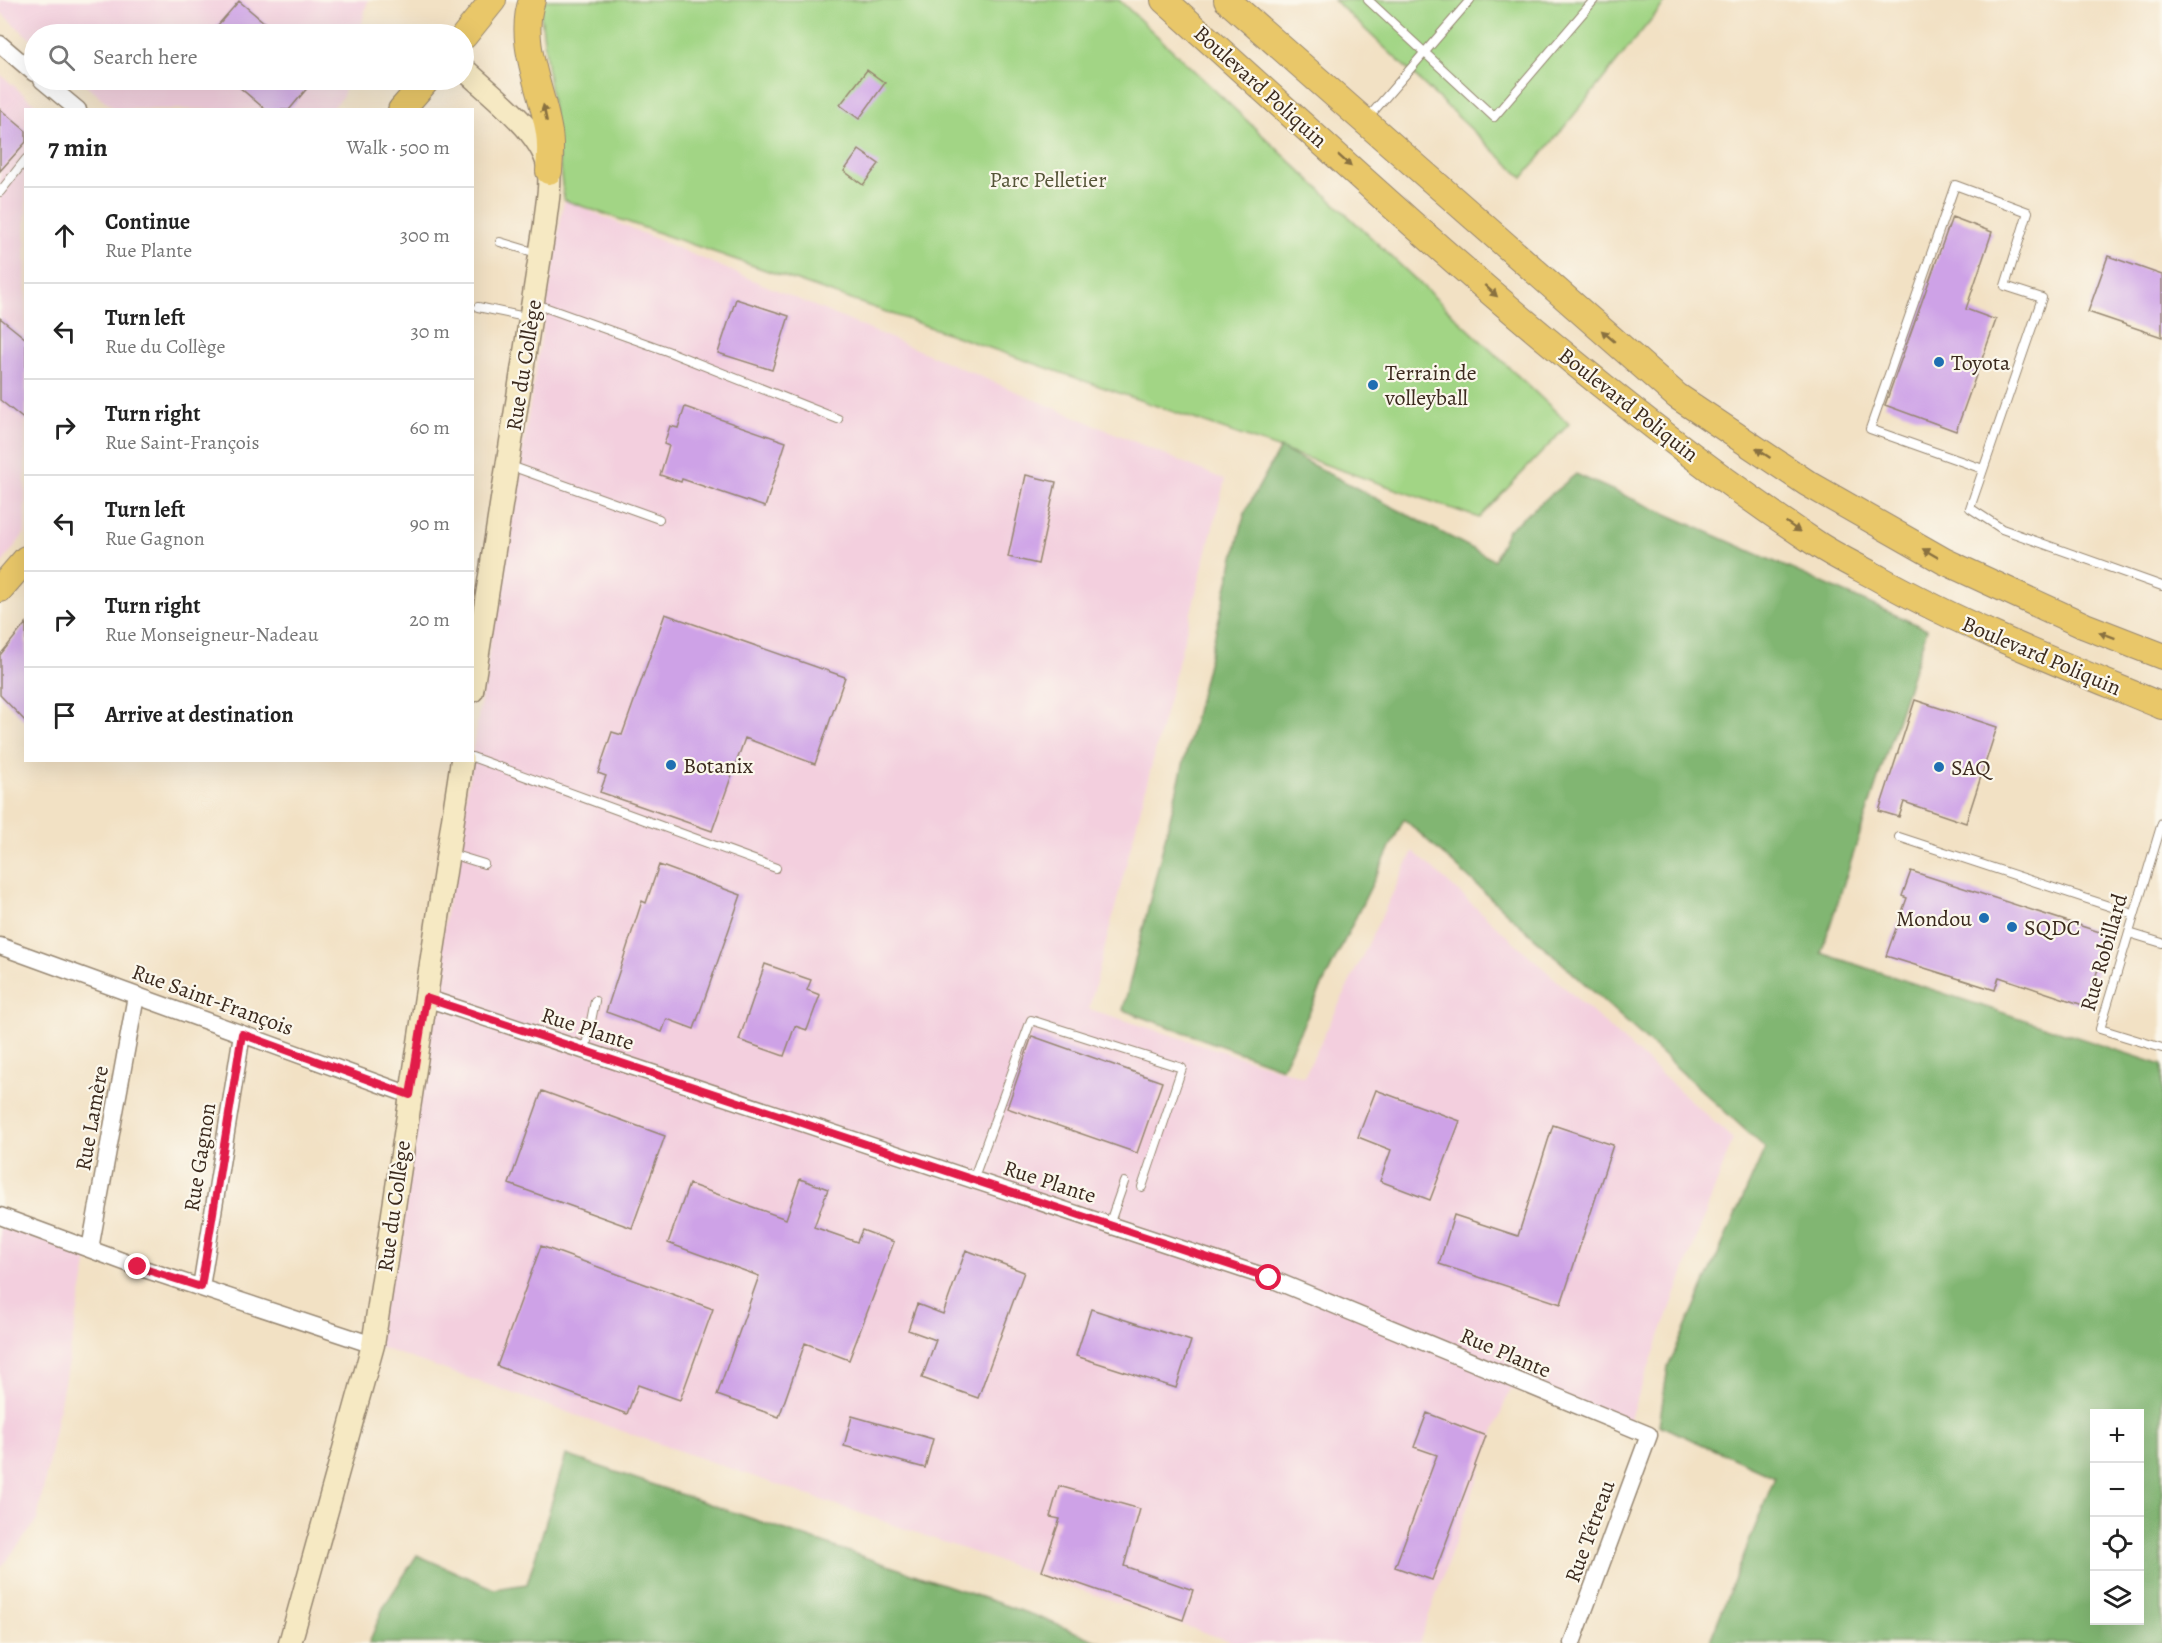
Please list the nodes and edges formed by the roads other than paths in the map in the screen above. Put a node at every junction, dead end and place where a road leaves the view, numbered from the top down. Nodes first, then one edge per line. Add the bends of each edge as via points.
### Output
1 (493, 0) edge
2 (532, 0) edge
3 (1164, 0) edge
4 (1227, 0) edge
5 (1368, 0) edge
6 (1470, 0) edge
7 (1594, 0) edge
8 (474, 24) edge
9 (0, 44) edge
10 (1425, 52) junction
11 (24, 64) edge
12 (474, 78) edge
13 (53, 90) edge
14 (418, 90) edge
15 (71, 107) edge
16 (403, 108) edge
17 (1364, 123) junction
18 (24, 162) edge
19 (549, 171) junction
20 (0, 192) edge
21 (500, 242) dead end
22 (540, 254) junction
23 (478, 307) dead end
24 (532, 310) junction
25 (838, 418) dead end
26 (508, 465) junction
27 (1983, 469) junction
28 (659, 519) dead end
29 (24, 561) edge
30 (2162, 586) edge
31 (0, 590) edge
32 (2162, 656) edge
33 (474, 679) edge
34 (2162, 706) edge
35 (474, 758) edge
36 (462, 762) edge
37 (2162, 823) edge
38 (1899, 837) dead end
39 (2158, 846) edge
40 (447, 853) junction
41 (484, 864) dead end
42 (776, 868) dead end
43 (2133, 914) junction
44 (2129, 933) junction
45 (2162, 943) edge
46 (0, 946) edge
47 (136, 996) junction
48 (426, 998) junction
49 (595, 1001) dead end
50 (242, 1034) junction
51 (2162, 1048) edge
52 (585, 1051) junction
53 (410, 1095) junction
54 (973, 1180) junction
55 (1124, 1182) dead end
56 (1142, 1187) dead end
57 (0, 1216) edge
58 (1109, 1225) junction
59 (90, 1249) junction
60 (201, 1287) junction
61 (373, 1346) junction
62 (1649, 1435) joint
63 (290, 1643) edge
64 (1572, 1643) edge

1 - 8 main road
19 -> 2 main road via 550,136 527,43
3 -> 34 main road, Boulevard Poliquin via 1537,332 1675,443 1785,521 1822,547 1906,594 1989,635
4 - 17 main road, Boulevard Poliquin
5 - 10 lane
6 - 10 lane
7 - 10 lane via 1494,117
9 - 11 street
10 - 17 lane
12 - 19 street, Rue du Collège via 525,126
13 - 15 street
14 - 16 main road
32 -> 17 main road, Boulevard Poliquin via 2085,626 1944,561 1808,483 1677,396
18 - 20 lane
19 - 22 street, Rue du Collège
21 - 22 lane
22 - 24 street, Rue du Collège
23 - 24 lane
24 - 25 lane via 667,351
24 - 26 street, Rue du Collège
26 - 28 lane
26 - 33 street, Rue du Collège
27 - 27 lane via 2042,298 2006,286 2028,212 1954,185 1870,429
27 - 30 lane via 1970,508 2002,529
29 - 31 main road
35 - 42 lane
36 - 40 street, Rue du Collège
37 - 39 lane, Rue Robillard
38 - 43 lane
39 - 43 lane, Rue Robillard
40 - 41 lane
40 - 48 street, Rue du Collège
43 - 44 lane, Rue Robillard
44 - 45 lane
44 - 51 lane, Rue Robillard via 2100,1029
46 - 47 street, Rue Saint-François
47 - 50 street, Rue Saint-François
47 - 59 street, Rue Lamère
48 - 52 street, Rue Plante
48 - 53 street, Rue du Collège
49 - 52 lane
50 - 53 street, Rue Saint-François
50 - 60 street, Rue Gagnon
52 - 54 street, Rue Plante
53 - 61 street, Rue du Collège
54 - 56 lane via 1031,1020 1182,1068
54 - 58 street, Rue Plante
55 - 58 lane
57 - 59 street
58 - 62 street, Rue Plante via 1269,1278
59 - 60 street
60 - 61 street
61 - 63 street, Rue du Collège
62 - 64 street, Rue Tétreau

